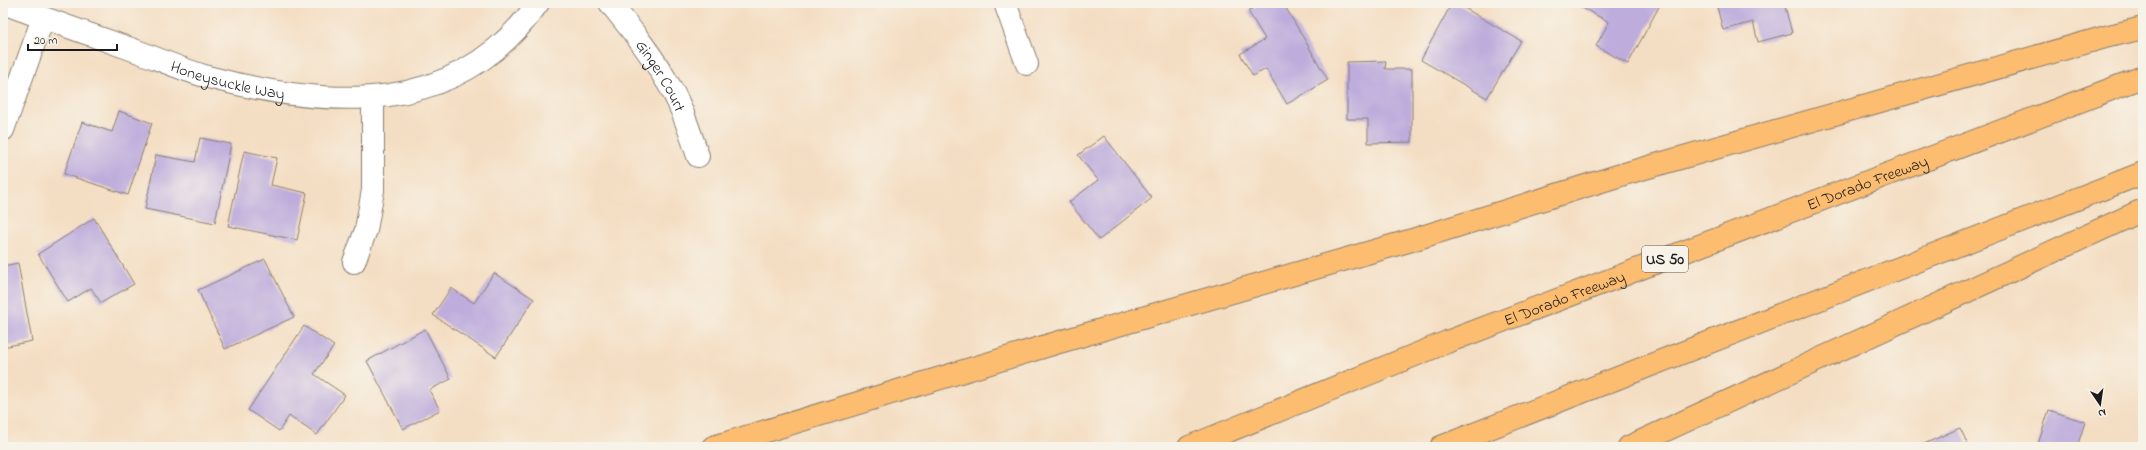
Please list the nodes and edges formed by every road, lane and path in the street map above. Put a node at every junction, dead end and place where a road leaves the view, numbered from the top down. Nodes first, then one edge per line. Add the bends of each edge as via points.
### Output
1 (3, 3) edge
2 (538, 3) edge
3 (610, 3) edge
4 (1005, 3) edge
5 (43, 18) junction
6 (2143, 28) edge
7 (1028, 64) dead end
8 (2143, 77) edge
9 (373, 98) junction
10 (3, 130) edge
11 (698, 156) dead end
12 (2143, 173) edge
13 (2143, 210) edge
14 (354, 262) dead end
15 (713, 447) edge
16 (1189, 447) edge
17 (1440, 447) edge
18 (1629, 447) edge

1 - 5 street, Honeysuckle Way
2 - 9 street, Honeysuckle Way via 504,43 473,66 439,83 402,94
3 - 11 street, Ginger Court via 667,80 686,120
4 - 7 street
5 - 9 street, Honeysuckle Way via 207,76 275,91 318,97
5 - 10 street
6 - 15 highway via 1624,174 1405,242 1056,343
8 - 16 highway, El Dorado Freeway / US 50 via 1462,337
9 - 14 street via 373,190 366,230
12 - 17 highway
13 - 18 highway

